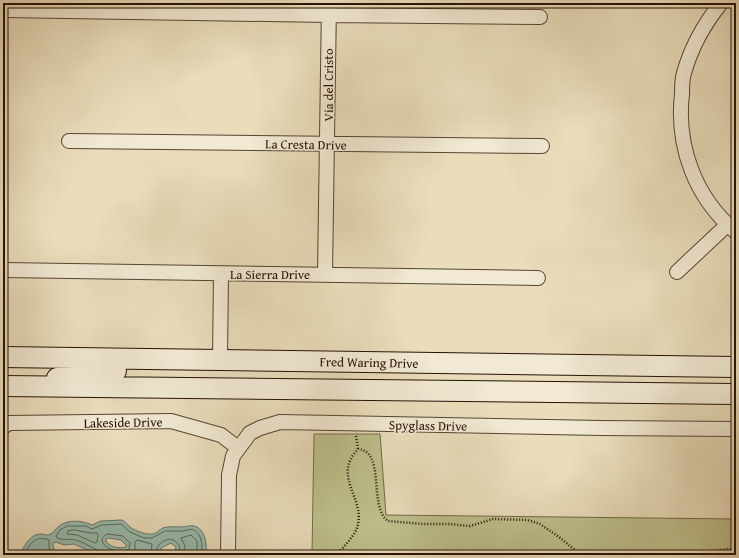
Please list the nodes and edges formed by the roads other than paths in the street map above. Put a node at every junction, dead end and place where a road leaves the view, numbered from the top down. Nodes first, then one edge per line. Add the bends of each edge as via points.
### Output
1 (721, 3) edge
2 (328, 9) edge
3 (3, 10) edge
4 (540, 17) dead end
5 (69, 141) dead end
6 (328, 144) junction
7 (542, 146) dead end
8 (732, 228) edge
9 (3, 270) edge
10 (677, 272) dead end
11 (221, 274) junction
12 (325, 274) junction
13 (538, 278) dead end
14 (3, 356) edge
15 (220, 360) junction
16 (736, 367) edge
17 (10, 386) edge
18 (736, 394) edge
19 (3, 427) edge
20 (736, 429) edge
21 (238, 448) junction
22 (228, 555) edge

1 - 8 street via 711,15 684,74 680,124 691,171 702,192
2 - 3 street
2 - 4 street
2 - 6 street, Via del Cristo
5 - 6 street, La Cresta Drive
6 - 7 street, La Cresta Drive
6 - 12 street, Via del Cristo
8 - 10 street
9 - 11 street, La Sierra Drive
11 - 12 street, La Sierra Drive
11 - 15 street
12 - 13 street, La Sierra Drive
14 - 15 main road, Fred Waring Drive
15 - 16 main road, Fred Waring Drive
15 - 17 main road via 217,367 209,372 99,370
17 - 18 main road
19 - 21 street, Lakeside Drive via 8,423 171,421 221,435
20 - 21 street, Spyglass Drive via 280,422 250,433
21 - 22 street, Spyglass Drive via 228,475

